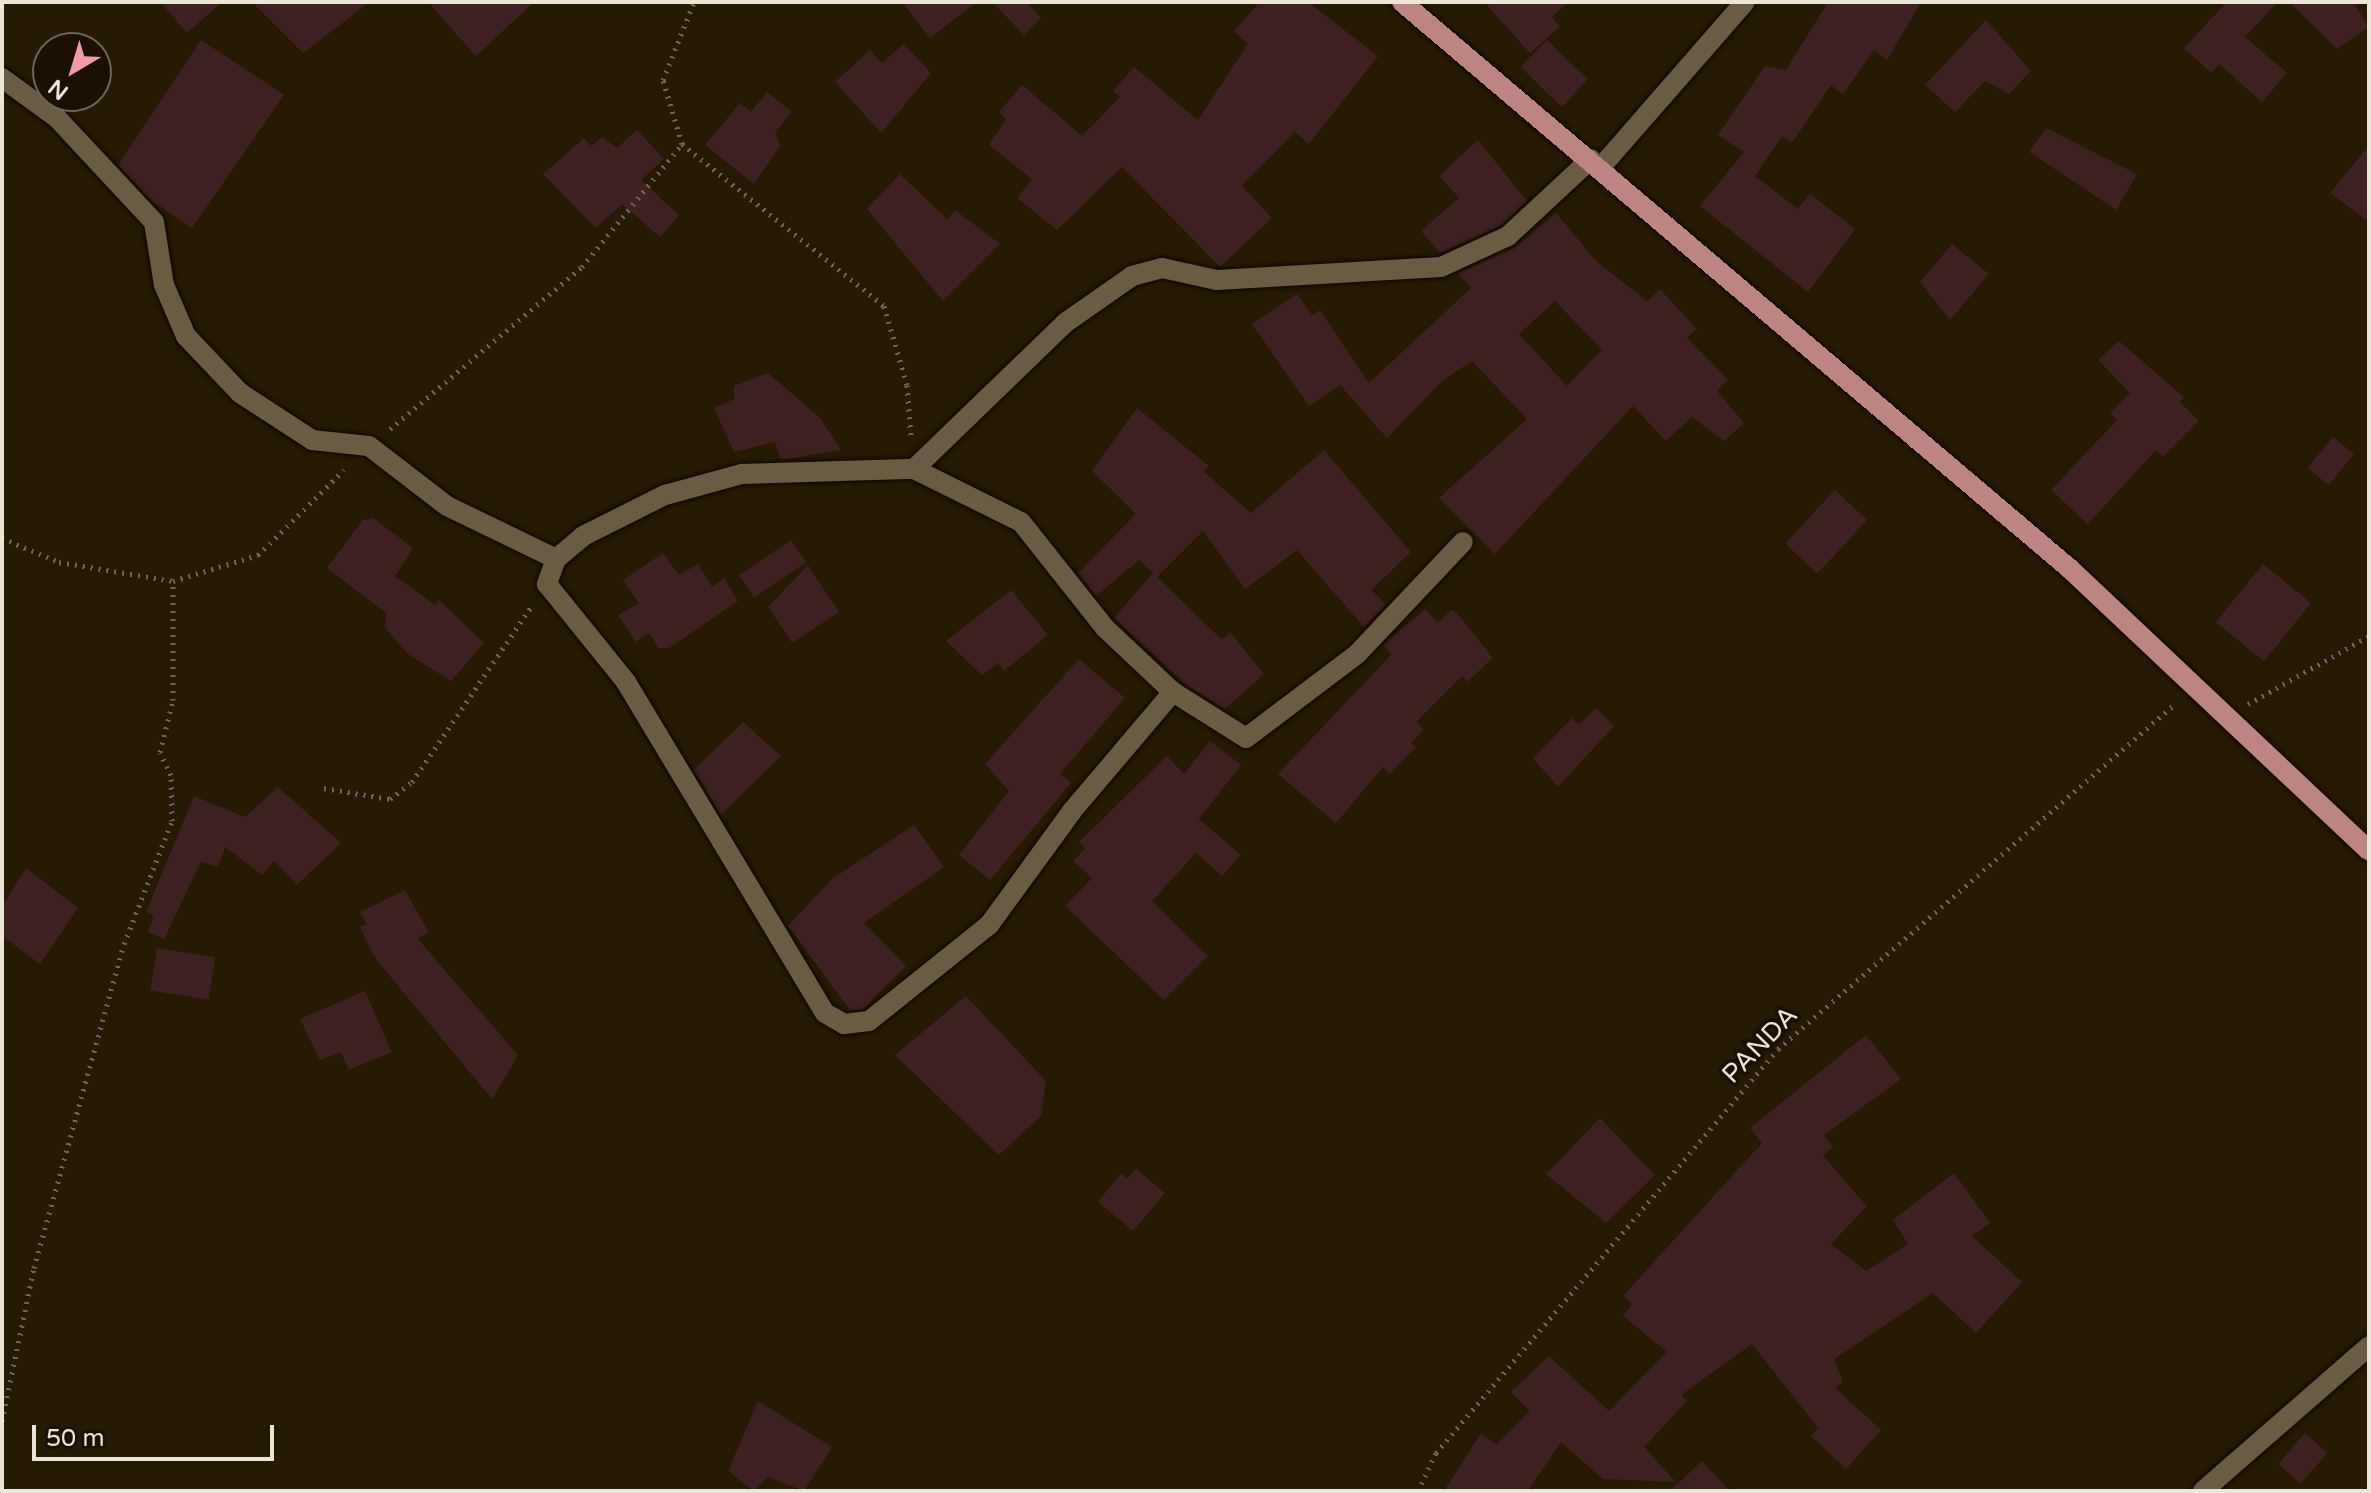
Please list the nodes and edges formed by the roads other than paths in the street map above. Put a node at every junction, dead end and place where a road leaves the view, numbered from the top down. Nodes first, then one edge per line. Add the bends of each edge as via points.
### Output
1 (1402, 2) edge
2 (1745, 2) edge
3 (2, 78) edge
4 (1596, 163) junction
5 (914, 469) junction
6 (1463, 542) dead end
7 (556, 559) junction
8 (1173, 692) junction
9 (2369, 851) edge
10 (2369, 1346) edge
11 (2203, 1491) edge

1 - 4 main road
2 - 4 street
3 - 7 street via 57,118 154,222 164,285 186,336 240,393 312,440 369,446 447,506
4 - 5 street via 1508,236 1460,262 1249,279 1162,268 1132,276 1065,323
4 - 9 main road via 2069,568
5 - 7 street via 742,474 665,495 583,536
5 - 8 street via 1021,522 1105,628
6 - 8 street via 1392,622 1259,734 1246,738 1229,730
7 - 8 street via 547,584 626,682 825,1013 844,1024 869,1021 989,925 1072,811
10 - 11 street

